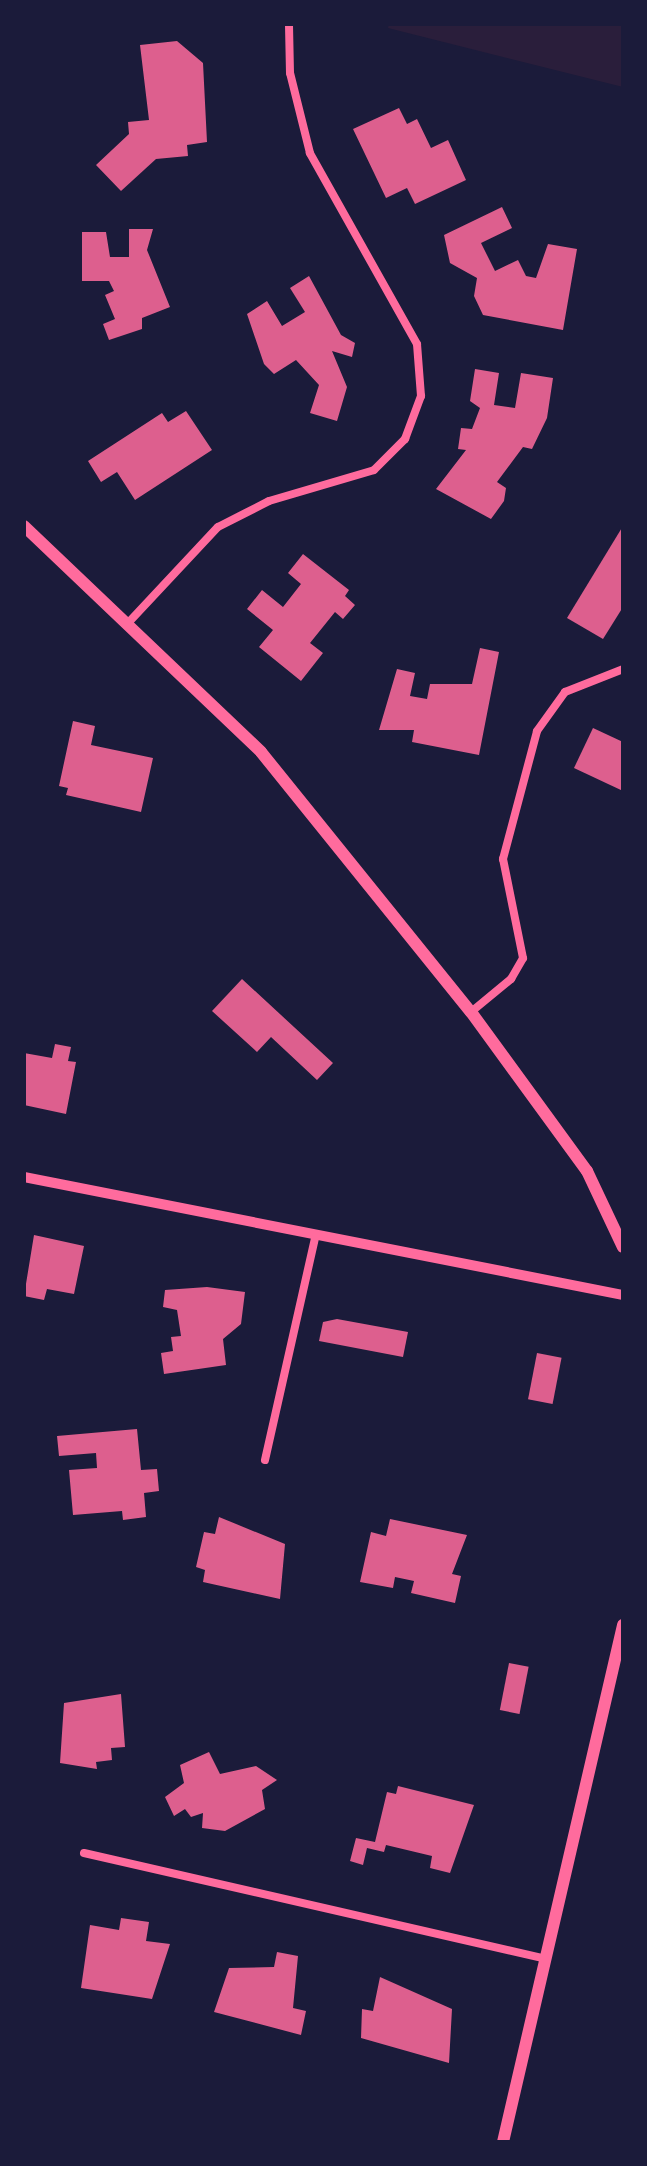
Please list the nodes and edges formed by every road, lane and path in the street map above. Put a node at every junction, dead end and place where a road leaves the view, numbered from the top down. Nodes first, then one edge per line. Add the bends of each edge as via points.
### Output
1 (289, 24) edge
2 (24, 526) edge
3 (129, 622) junction
4 (623, 669) edge
5 (471, 1012) junction
6 (24, 1177) edge
7 (315, 1238) junction
8 (623, 1247) edge
9 (623, 1295) edge
10 (265, 1460) dead end
11 (623, 1625) edge
12 (84, 1853) dead end
13 (546, 1959) junction
14 (503, 2142) edge

1 - 3 street via 290,73 310,153 417,344 421,396 405,439 374,470 269,501 218,527
2 - 3 main road
3 - 5 main road via 261,752
4 - 5 street via 565,692 537,731 503,859 523,958 511,979
5 - 8 main road via 587,1171
6 - 7 street
7 - 9 street
7 - 10 street
11 - 13 main road
12 - 13 street
13 - 14 main road

